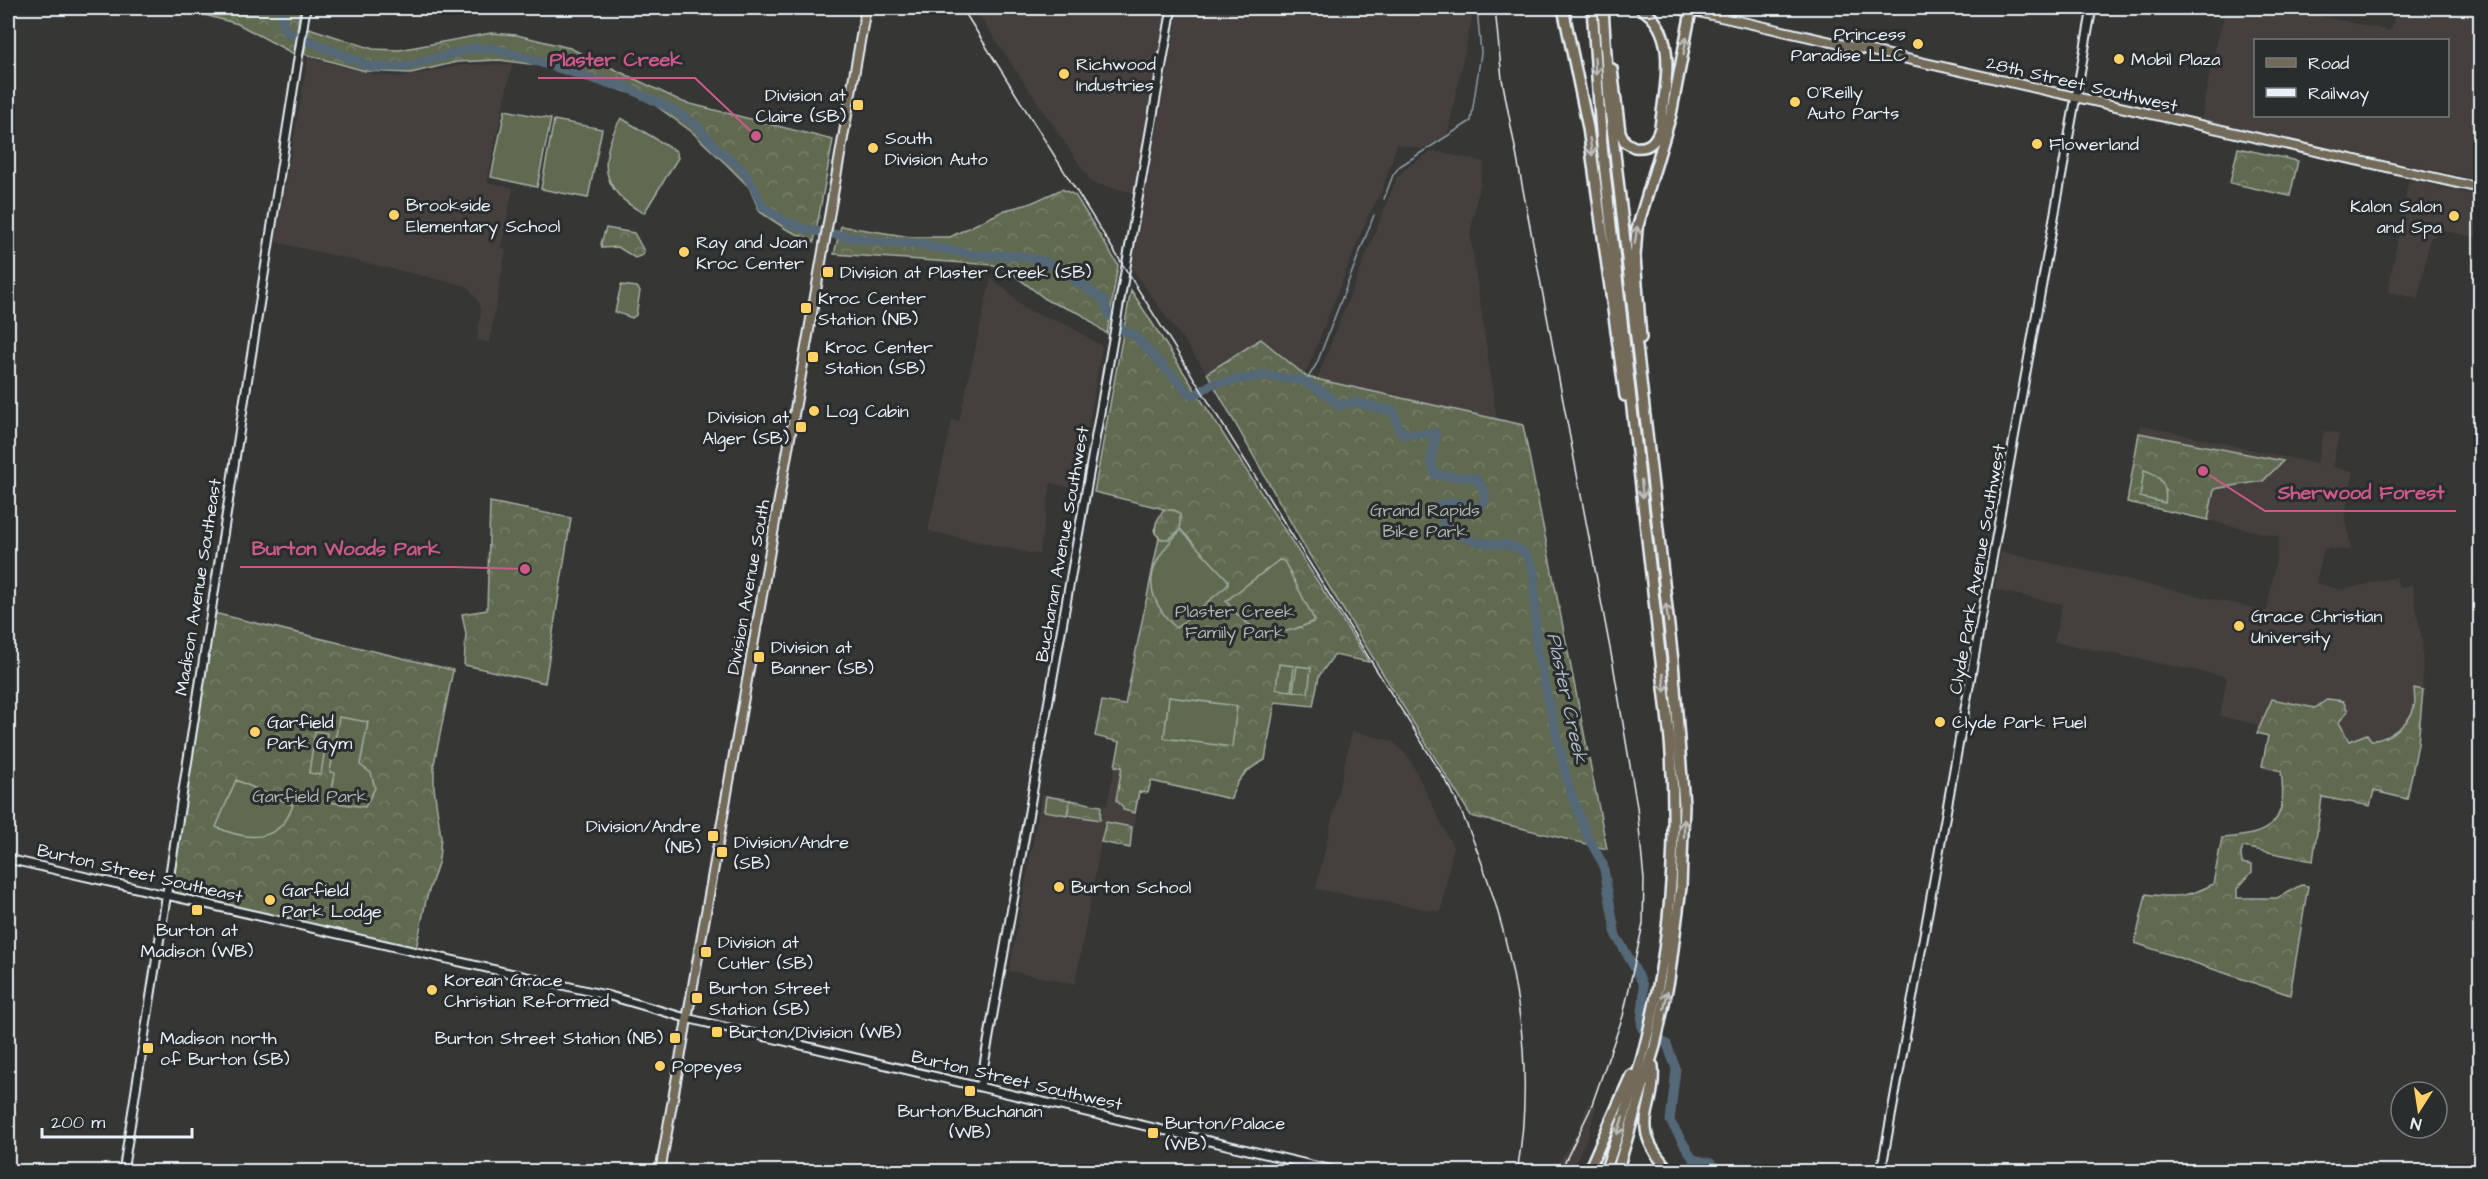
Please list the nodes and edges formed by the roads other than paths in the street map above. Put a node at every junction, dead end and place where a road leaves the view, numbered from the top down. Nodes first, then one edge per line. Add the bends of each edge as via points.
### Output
1 (306, 8) edge
2 (866, 8) edge
3 (1172, 8) edge
4 (1563, 8) edge
5 (1592, 8) edge
6 (1603, 8) edge
7 (1640, 8) edge
8 (2092, 8) edge
9 (1684, 9) edge
10 (1604, 23) junction
11 (2076, 99) junction
12 (2481, 188) edge
13 (1647, 440) junction
14 (1638, 459) junction
15 (8, 859) edge
16 (1676, 886) junction
17 (165, 894) junction
18 (686, 1018) junction
19 (1644, 1049) junction
20 (1652, 1057) junction
21 (980, 1087) junction
22 (123, 1172) edge
23 (660, 1172) edge
24 (1341, 1172) edge
25 (1588, 1172) edge
26 (1605, 1172) edge
27 (1617, 1172) edge
28 (1639, 1172) edge
29 (1657, 1172) edge
30 (1671, 1172) edge
31 (1881, 1172) edge

1 - 17 main road, Madison Avenue Southeast
2 - 18 main road, Division Avenue South
3 - 21 main road, Buchanan Avenue Southwest
4 -> 14 highway via 1588,128 1626,404
5 -> 14 highway via 1602,146
6 - 10 highway
7 - 10 highway via 1659,24 1666,47 1660,128 1656,140 1647,146 1630,145 1620,132
8 - 11 main road, Clyde Park Avenue Southwest
9 - 11 main road, 28th Street Southwest
13 -> 9 highway via 1635,239 1673,108
10 - 13 highway via 1613,147
11 - 12 main road, 28th Street Southwest
11 - 31 main road, Clyde Park Avenue Southwest
16 -> 13 highway via 1684,821 1681,737
14 -> 16 highway via 1671,752
15 - 17 main road, Burton Street Southeast
16 - 19 highway
20 -> 16 highway via 1670,980
17 - 18 main road, Burton Street Southeast via 610,996
17 - 22 main road, Madison Avenue Southeast
18 - 21 main road, Burton Street Southwest
18 - 23 main road, Division Avenue South
19 - 25 highway
19 -> 26 highway
20 - 27 highway
20 - 30 highway via 1646,1131 1654,1152
21 - 24 main road, Burton Street Southwest
28 - 29 highway

